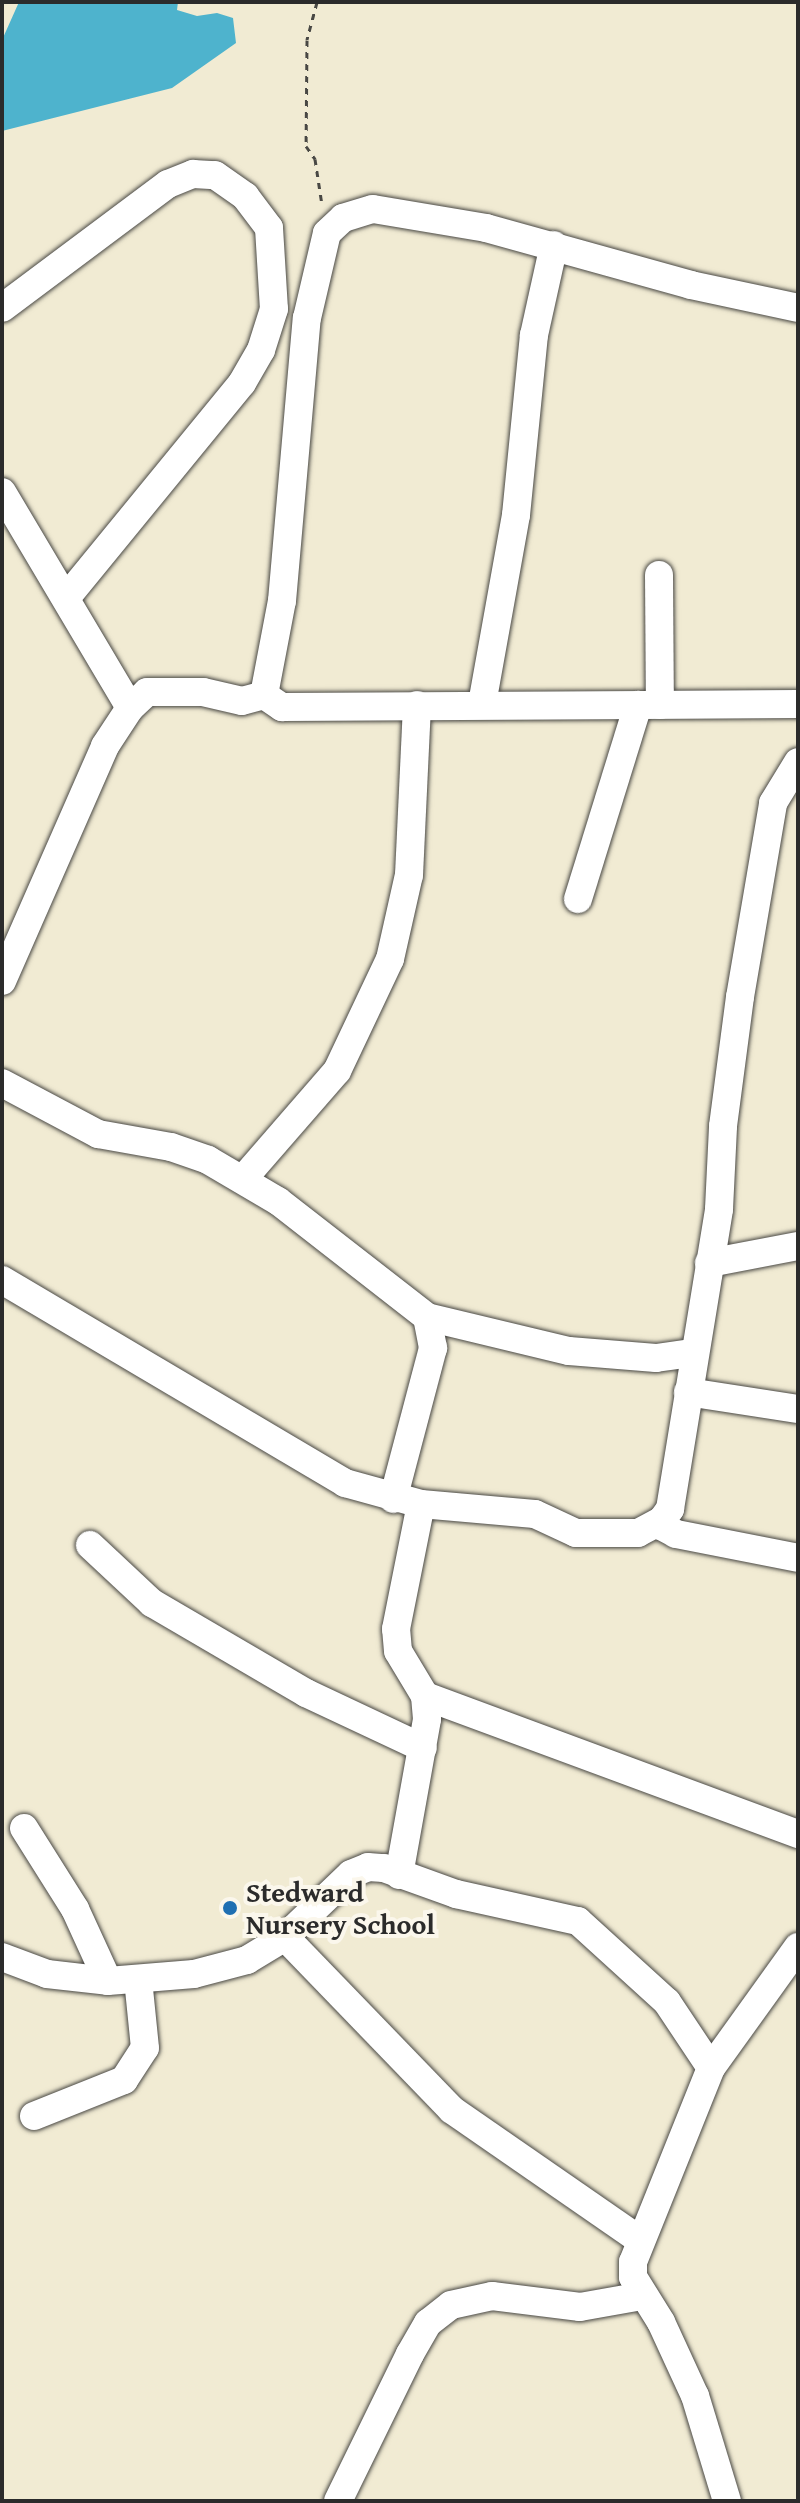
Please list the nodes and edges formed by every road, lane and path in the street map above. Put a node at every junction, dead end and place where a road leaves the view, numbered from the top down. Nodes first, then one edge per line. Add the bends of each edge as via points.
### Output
1 (317, 2) edge
2 (327, 233) junction
3 (554, 245) junction
4 (2, 308) edge
5 (798, 308) edge
6 (2, 492) edge
7 (659, 575) dead end
8 (67, 597) junction
9 (264, 695) junction
10 (482, 704) junction
11 (798, 704) edge
12 (417, 705) junction
13 (649, 705) junction
14 (130, 708) junction
15 (798, 762) edge
16 (578, 899) dead end
17 (2, 981) edge
18 (2, 1083) edge
19 (243, 1179) junction
20 (798, 1246) edge
21 (709, 1263) junction
22 (2, 1280) edge
23 (427, 1317) junction
24 (693, 1353) junction
25 (688, 1392) junction
26 (798, 1409) edge
27 (393, 1499) junction
28 (421, 1504) junction
29 (662, 1520) junction
30 (90, 1545) dead end
31 (798, 1558) edge
32 (425, 1696) junction
33 (423, 1748) junction
34 (24, 1828) dead end
35 (798, 1834) edge
36 (399, 1875) junction
37 (285, 1937) junction
38 (798, 1947) edge
39 (2, 1957) edge
40 (138, 1979) junction
41 (108, 1981) junction
42 (711, 2068) junction
43 (34, 2116) dead end
44 (640, 2240) junction
45 (642, 2296) junction
46 (338, 2501) edge
47 (727, 2501) edge

1 - 2 path via 307,40 306,146 315,159
2 - 3 street via 343,218 373,209
2 - 9 street via 307,318 282,601
3 - 5 street via 691,285
3 - 10 street via 534,335 516,515
4 - 8 street via 168,184 193,174 215,175 245,196 269,228 274,309 261,350 242,383
6 - 8 street
7 - 13 street
8 - 14 street
9 - 12 street via 282,707
9 - 14 street via 242,701 203,692 157,691 147,692
10 - 12 street
10 - 13 street
11 - 13 street
12 - 19 street via 409,875 390,959 337,1071
13 - 16 street
14 - 17 street via 105,746
15 - 21 street via 773,803 738,1011
18 - 19 street via 98,1134 171,1147
19 - 23 street
20 - 21 street
21 - 24 street
22 - 27 street via 111,1340 325,1474
23 - 24 street via 581,1353 656,1358
23 - 27 street via 433,1348
24 - 25 street
25 - 26 street
25 - 29 street via 670,1509
27 - 28 street
28 - 29 street via 535,1514 576,1533 638,1533
28 - 32 street via 396,1629 398,1651
29 - 31 street via 661,1526 676,1534
30 - 33 street via 152,1603 306,1693
32 - 33 street
32 - 35 street
33 - 36 street
34 - 41 street via 75,1909
36 - 37 street via 368,1867 351,1874
36 - 42 street via 456,1894 578,1921 667,2002
37 - 40 street via 247,1960 194,1974
37 - 44 street via 452,2110
38 - 42 street
39 - 41 street via 47,1974
40 - 41 street
40 - 43 street via 145,2048 124,2080
42 - 44 street
44 - 45 street via 633,2277
45 - 46 street via 580,2307 492,2296 451,2305 428,2323 410,2354
45 - 47 street via 661,2322 695,2396

